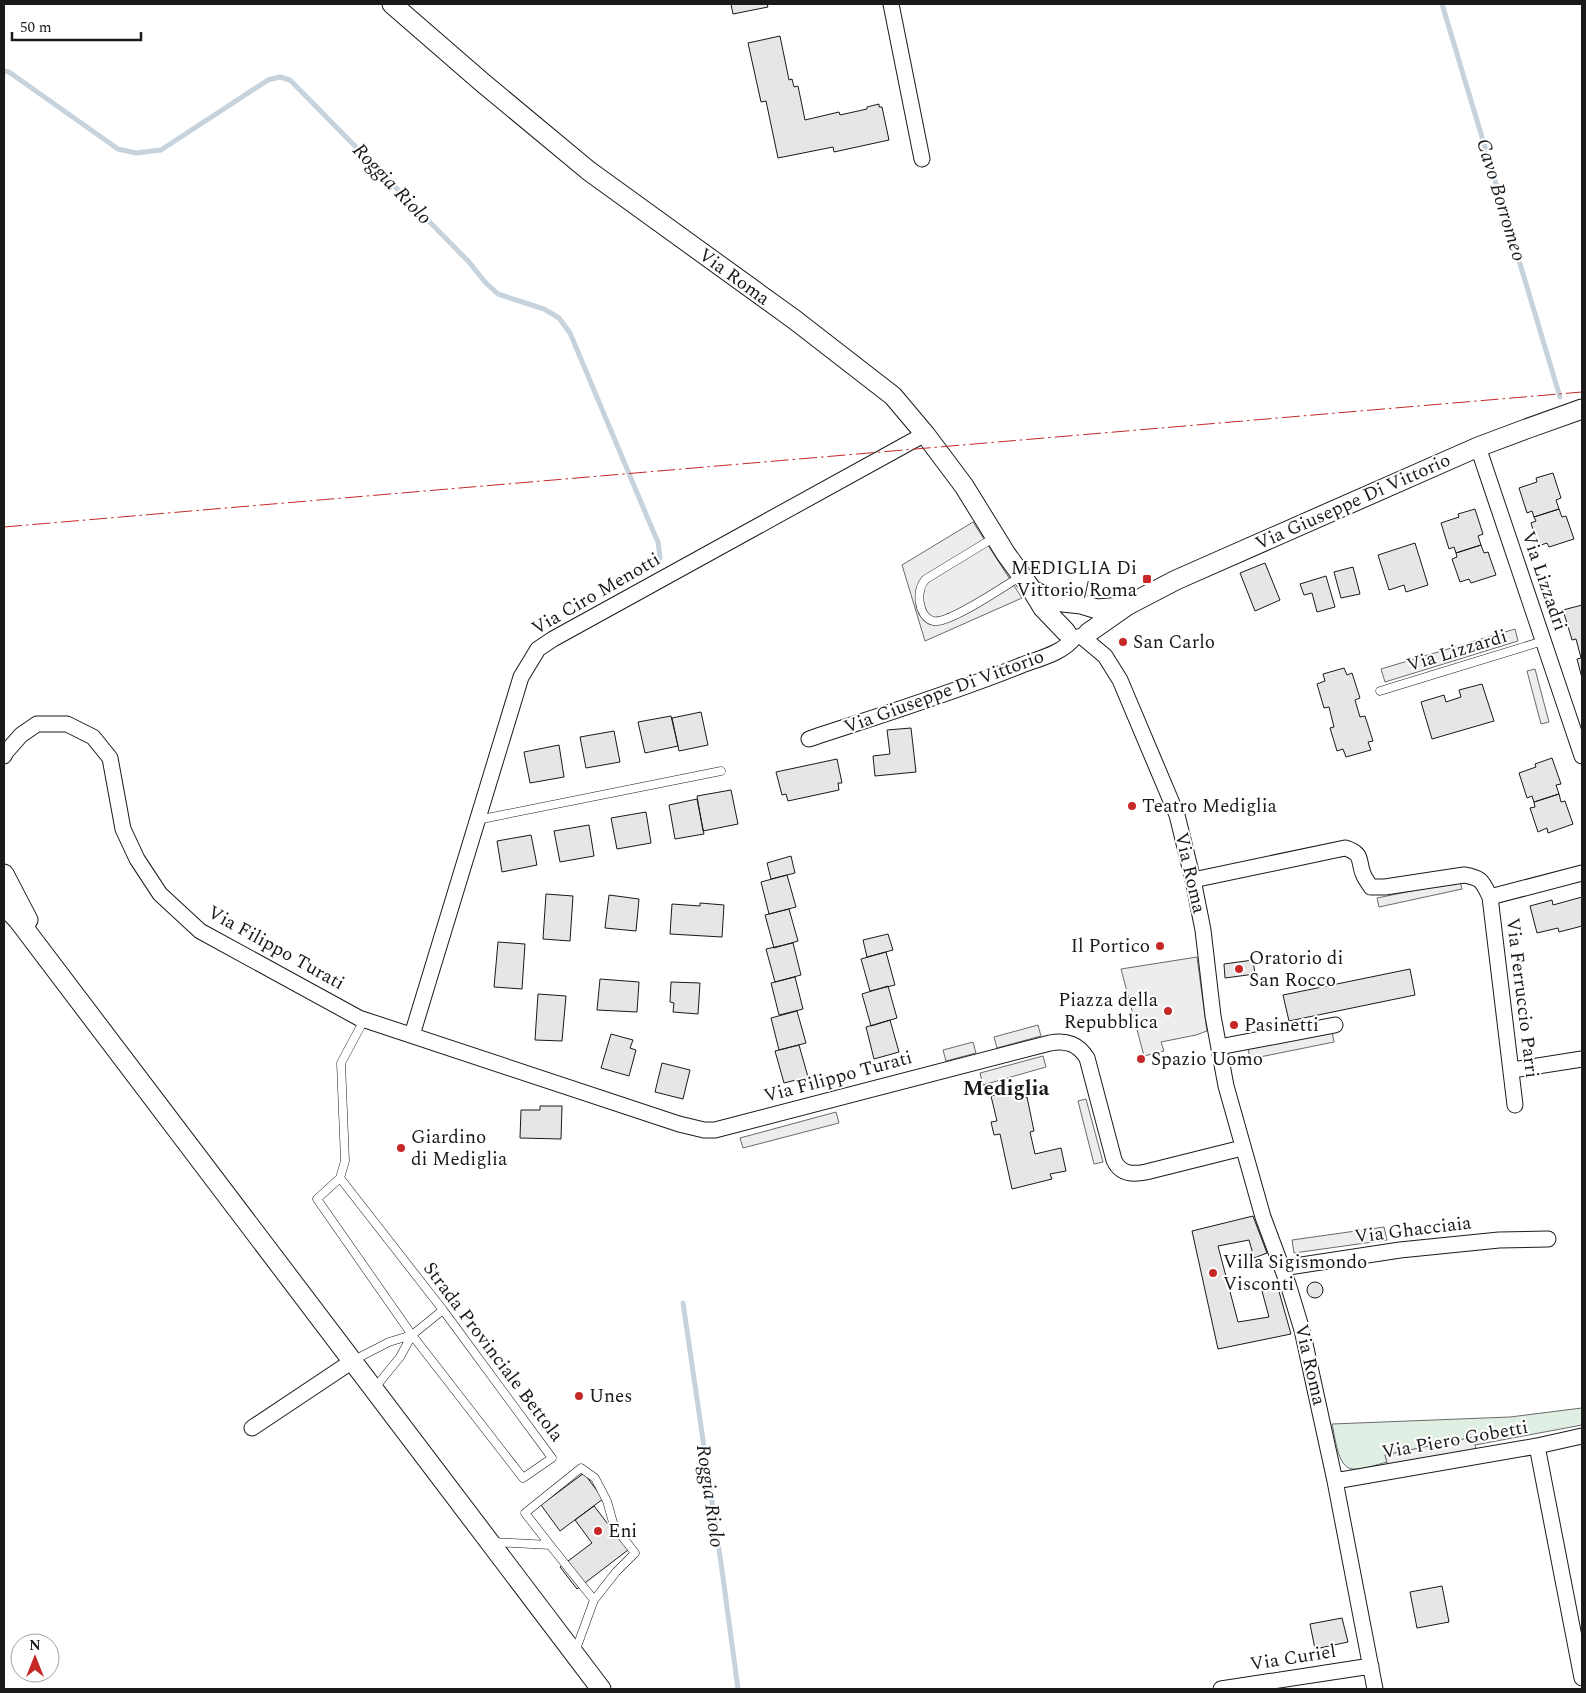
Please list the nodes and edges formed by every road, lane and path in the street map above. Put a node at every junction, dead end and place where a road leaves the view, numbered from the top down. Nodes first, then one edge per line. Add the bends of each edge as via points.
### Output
1 (392, 4) edge
2 (891, 4) edge
3 (922, 159) dead end
4 (1582, 410) edge
5 (925, 434) junction
6 (1478, 447) junction
7 (995, 537) junction
8 (1027, 583) junction
9 (1081, 605) junction
10 (1128, 605) junction
11 (1077, 634) junction
12 (1543, 641) junction
13 (1380, 691) dead end
14 (21, 735) junction
15 (809, 740) dead end
16 (4, 742) edge
17 (4, 756) edge
18 (1582, 756) edge
19 (722, 771) dead end
20 (477, 820) junction
21 (1582, 873) edge
22 (4, 874) edge
23 (1193, 880) junction
24 (1490, 897) junction
25 (4, 905) edge
26 (57, 972) junction
27 (364, 1020) junction
28 (1335, 1025) dead end
29 (412, 1035) junction
30 (1219, 1047) junction
31 (1582, 1059) edge
32 (1512, 1070) junction
33 (1515, 1105) dead end
34 (1242, 1148) junction
35 (340, 1178) junction
36 (1548, 1239) dead end
37 (1282, 1268) junction
38 (443, 1310) junction
39 (412, 1335) junction
40 (351, 1362) junction
41 (373, 1390) junction
42 (252, 1428) dead end
43 (1582, 1436) edge
44 (1537, 1446) junction
45 (1335, 1481) junction
46 (488, 1541) junction
47 (550, 1545) junction
48 (594, 1600) junction
49 (574, 1654) junction
50 (1371, 1666) junction
51 (1582, 1678) edge
52 (601, 1689) edge
53 (1221, 1689) edge
54 (1376, 1689) edge

1 - 5 street, Via Roma via 589,171 887,391
2 - 3 street
4 - 6 street, Via Giuseppe Di Vittorio
5 - 7 street, Via Roma via 964,486
5 - 20 street, Via Ciro Menotti via 538,649 521,677
6 - 10 street, Via Giuseppe Di Vittorio via 1188,575
6 - 12 street, Via Lizzadri
7 - 8 street, Via Roma
7 - 8 lane via 921,584 919,597 927,618 933,621 950,619
8 - 9 street via 1054,601
8 - 11 street, Via Roma via 1046,613
9 - 10 street, Via Giuseppe Di Vittorio via 1103,609
9 - 11 street via 1091,610 1094,619 1093,626
9 - 11 street via 1068,607 1062,614 1061,624
10 - 11 street, Via Giuseppe Di Vittorio
11 - 15 street, Via Giuseppe Di Vittorio via 1069,645 995,676
11 - 23 street, Via Roma via 1105,656 1120,680 1177,815
12 - 13 lane, Via Lizzardi
12 - 18 street, Via Lizzadri
14 - 16 street, Via Filippo Turati
14 - 17 street, Via Filippo Turati
14 - 27 street, Via Filippo Turati via 38,724 67,724 93,737 110,758 123,829 137,859 160,894 200,931
19 - 20 lane
20 - 29 street, Via Ciro Menotti
21 - 24 street, Via Ferruccio Parri
22 - 26 street
23 - 24 street, Via Ferruccio Parri via 1345,848 1359,856 1364,876 1371,887 1464,874 1482,881
23 - 30 street, Via Roma
24 - 32 street, Via Ferruccio Parri
25 - 26 street
26 - 40 street
27 - 29 street, Via Filippo Turati
27 - 35 lane via 341,1063 345,1161
28 - 30 street
29 - 34 street, Via Filippo Turati via 569,1089 679,1124 709,1130 1050,1043 1067,1042 1077,1046 1087,1058 1114,1160 1122,1171 1130,1174 1146,1172
30 - 34 street, Via Roma
31 - 32 street
32 - 33 street, Via Ferruccio Parri
34 - 37 street, Via Roma
35 - 38 lane, Strada Provinciale Bettola
35 - 39 lane, Strada Provinciale Bettola via 316,1199
36 - 37 street, Via Ghacciaia via 1499,1240 1400,1250
37 - 45 street, Via Roma via 1300,1322
38 - 39 lane
38 - 39 lane, Strada Provinciale Bettola via 552,1458 523,1478
39 - 40 lane via 389,1342
39 - 41 lane via 400,1357
40 - 41 street
40 - 42 street
41 - 46 street
43 - 44 street, Via Piero Gobetti
44 - 45 street, Via Piero Gobetti
44 - 51 street
45 - 50 street, Via Roma
46 - 47 lane
46 - 49 street
47 - 48 lane
47 - 48 lane via 525,1513 581,1468 595,1478 607,1501 614,1526 635,1553
48 - 49 lane
49 - 52 street
50 - 53 street, Via Curiel
50 - 54 street, Via Roma

